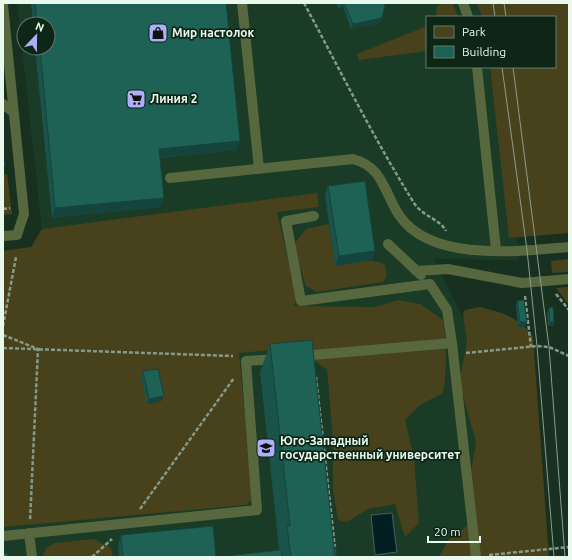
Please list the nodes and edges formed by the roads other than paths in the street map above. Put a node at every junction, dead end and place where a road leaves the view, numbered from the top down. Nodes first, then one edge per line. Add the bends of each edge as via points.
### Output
1 (242, 3) edge
2 (463, 3) edge
3 (3, 5) edge
4 (468, 16) edge
5 (4, 36) edge
6 (477, 68) edge
7 (3, 104) edge
8 (13, 112) junction
9 (259, 169) junction
10 (170, 178) dead end
11 (314, 216) dead end
12 (3, 236) edge
13 (388, 244) dead end
14 (569, 247) edge
15 (496, 250) junction
16 (416, 271) junction
17 (569, 279) edge
18 (430, 284) junction
19 (452, 343) junction
20 (29, 533) junction
21 (3, 536) edge
22 (32, 557) edge
23 (476, 557) edge

1 - 9 lane
2 - 4 lane
3 - 5 lane
5 - 8 lane
6 - 15 lane
7 - 8 lane
8 - 12 lane via 24,214 17,235
9 - 10 lane
9 - 15 lane via 353,159 364,162 374,169 400,216 412,229 441,245
11 - 18 lane via 286,221 301,301
13 - 16 lane
14 - 15 lane
16 - 17 lane via 448,269 522,283
16 - 18 lane
18 - 19 lane via 447,310
19 - 20 lane via 246,361 257,510
19 - 23 lane
20 - 21 lane
20 - 22 lane

